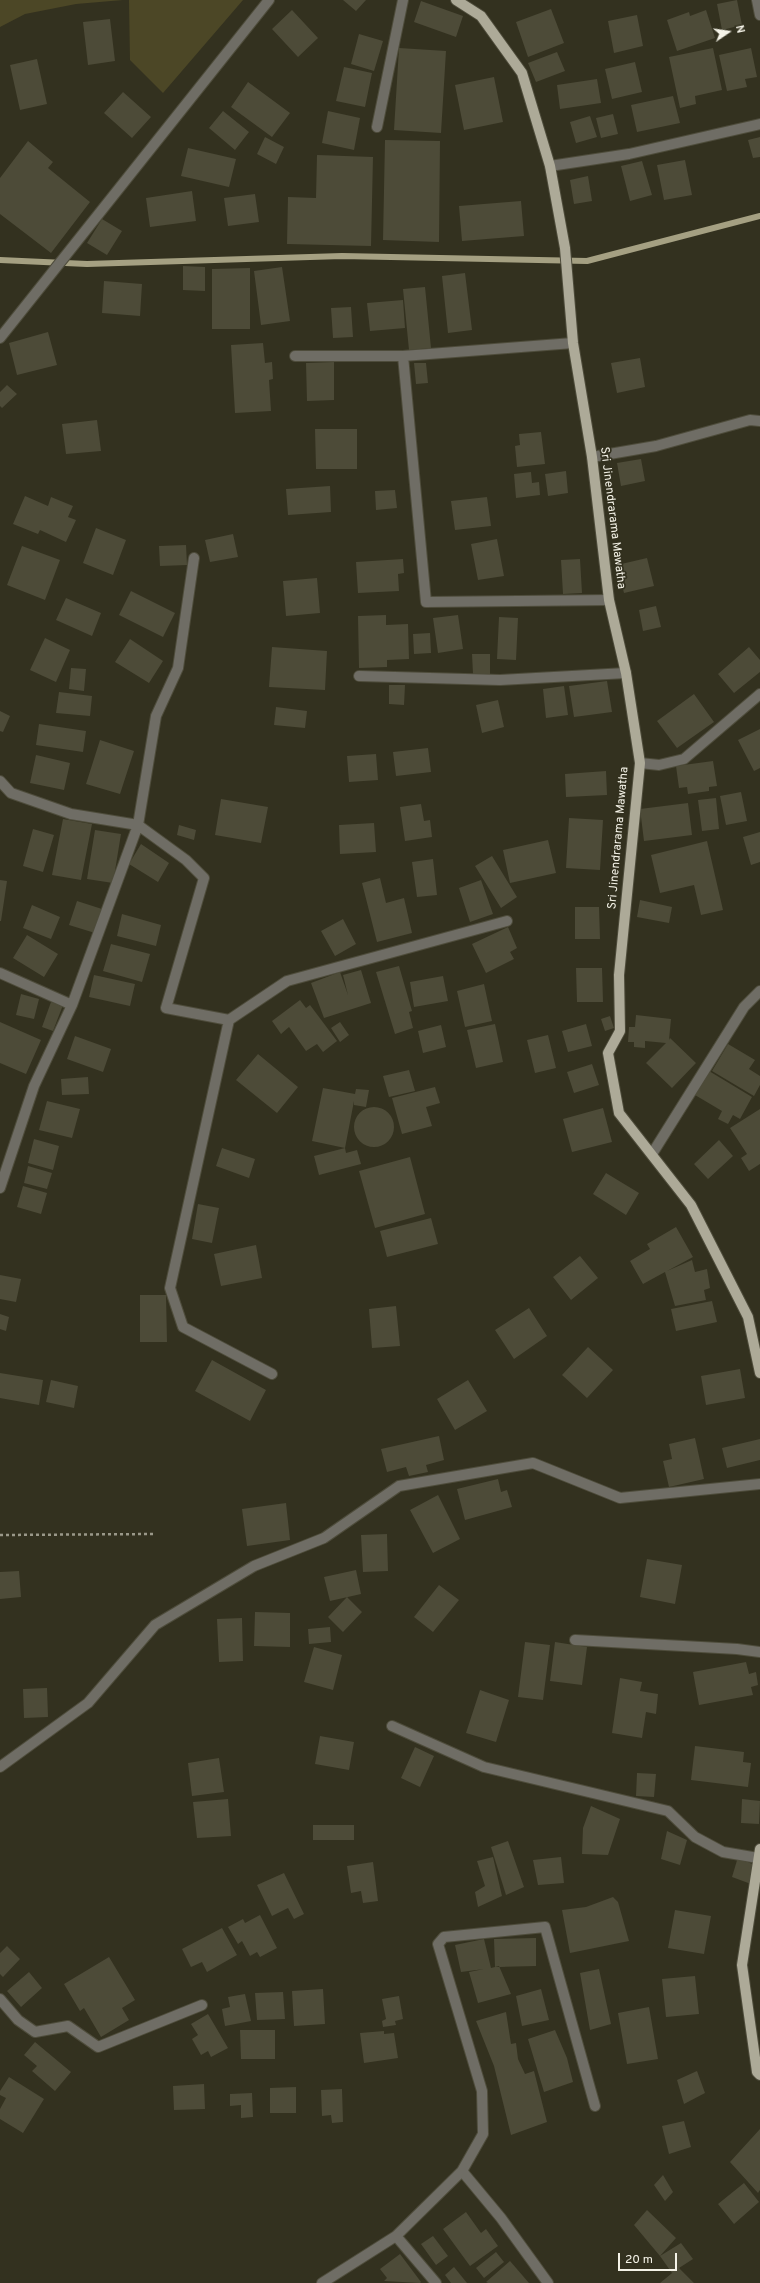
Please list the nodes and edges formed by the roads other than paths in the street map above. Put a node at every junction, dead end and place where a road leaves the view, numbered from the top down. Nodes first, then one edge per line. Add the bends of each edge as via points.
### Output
1 (268, 0) edge
2 (403, 0) edge
3 (456, 0) edge
4 (757, 0) edge
5 (760, 15) edge
6 (760, 124) edge
7 (377, 127) dead end
8 (550, 166) junction
9 (0, 338) edge
10 (573, 342) junction
11 (295, 356) dead end
12 (403, 356) junction
13 (760, 420) edge
14 (592, 457) junction
15 (194, 558) dead end
16 (609, 600) junction
17 (626, 672) junction
18 (359, 676) dead end
19 (760, 694) edge
20 (640, 763) junction
21 (0, 781) edge
22 (138, 825) junction
23 (507, 921) dead end
24 (0, 973) edge
25 (760, 991) edge
26 (72, 1005) junction
27 (228, 1020) junction
28 (652, 1154) junction
29 (0, 1188) edge
30 (760, 1373) edge
31 (272, 1374) dead end
32 (760, 1484) edge
33 (575, 1640) dead end
34 (760, 1652) edge
35 (392, 1726) dead end
36 (0, 1767) edge
37 (759, 1854) edge
38 (0, 1999) edge
39 (202, 2005) dead end
40 (760, 2075) edge
41 (595, 2106) dead end
42 (462, 2171) junction
43 (396, 2236) junction
44 (322, 2283) edge
45 (436, 2283) edge
46 (548, 2283) edge

1 - 9 street
2 - 7 street
3 - 8 main road via 481,16 522,73
4 - 5 street
6 - 8 street via 629,154
8 - 10 main road, Sri Jinendrarama Mawatha via 565,248
10 - 12 street
10 - 14 main road, Sri Jinendrarama Mawatha
11 - 12 street
12 - 16 street via 426,602
13 - 14 street via 750,420 656,446
14 - 16 main road, Sri Jinendrarama Mawatha
15 - 22 street via 178,668 156,716
16 - 17 main road, Sri Jinendrarama Mawatha
17 - 18 street via 500,680
17 - 20 main road, Sri Jinendrarama Mawatha
19 - 20 street via 684,759 659,765
20 - 28 main road, Sri Jinendrarama Mawatha via 619,975 620,1031 608,1053 619,1113
21 - 22 street via 11,793 71,814
22 - 26 street
22 - 27 street via 186,860 204,878 166,1008
23 - 27 street via 287,981
24 - 26 street
25 - 28 street via 744,1007
26 - 29 street via 34,1086
27 - 31 street via 170,1288 183,1327
28 - 30 main road, Sri Jinendrarama Mawatha via 691,1205 748,1317
32 - 36 street via 620,1498 533,1463 399,1486 324,1538 254,1566 155,1625 88,1703
33 - 34 street
35 - 37 street via 484,1767 668,1811 695,1837 724,1852
37 - 40 main road via 742,1965 757,2072
38 - 39 street via 18,2020 35,2032 68,2026 98,2047
41 - 42 street via 546,1927 444,1937 438,1944 482,2091 483,2134
42 - 43 street
42 - 46 street via 501,2218
43 - 44 street
43 - 45 street

